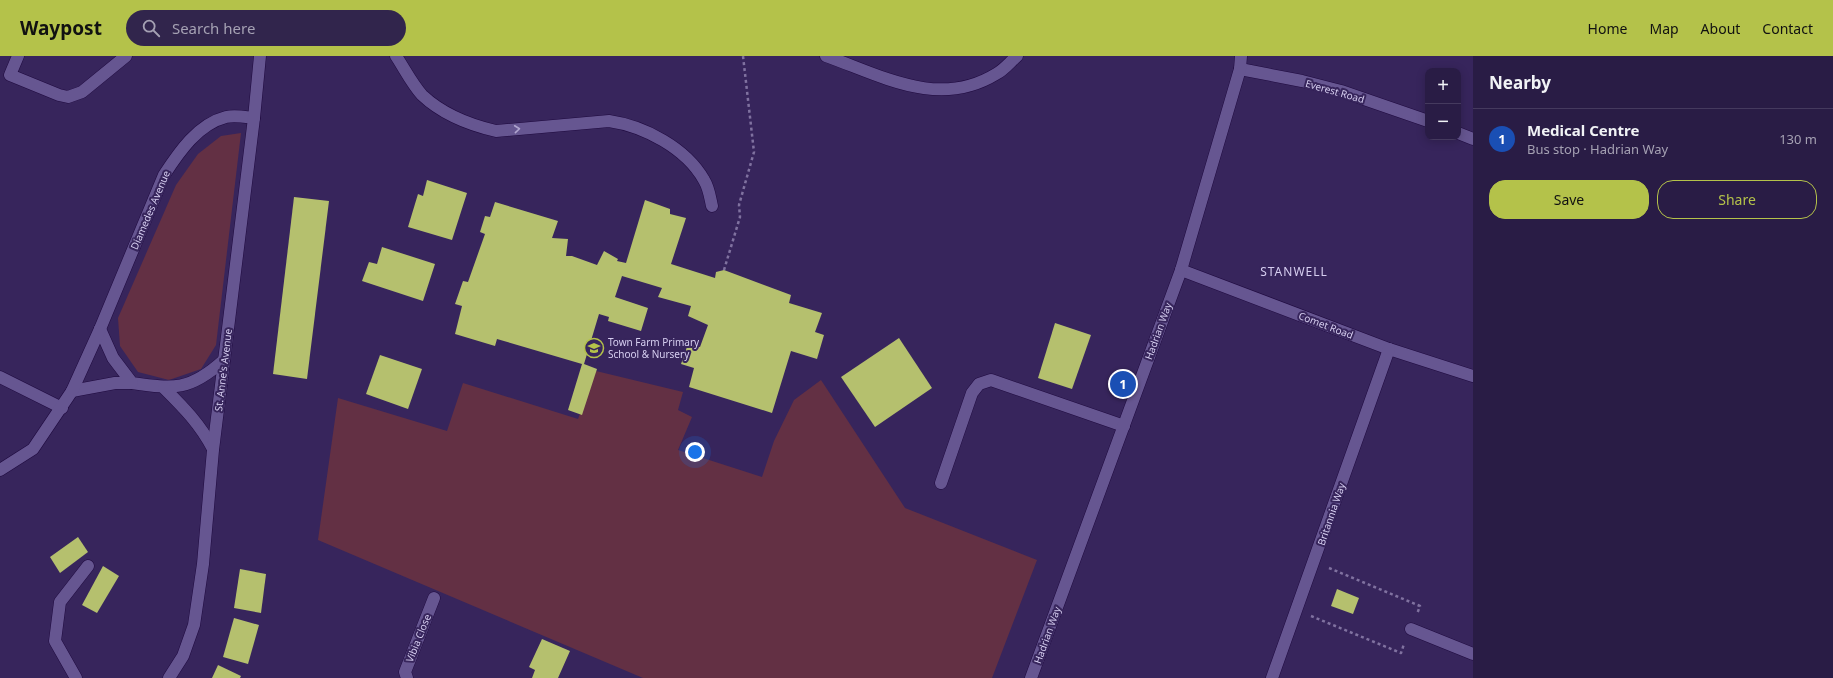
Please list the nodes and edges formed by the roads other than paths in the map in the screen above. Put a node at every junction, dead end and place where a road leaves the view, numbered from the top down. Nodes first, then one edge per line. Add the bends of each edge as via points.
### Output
1 (18, 56) edge
2 (126, 56) edge
3 (260, 56) edge
4 (396, 56) edge
5 (826, 56) edge
6 (1017, 56) edge
7 (1241, 56) edge
8 (1240, 70) junction
9 (254, 118) junction
10 (1425, 120) edge
11 (1461, 133) edge
12 (1473, 139) edge
13 (712, 206) dead end
14 (1181, 270) junction
15 (100, 329) junction
16 (1389, 349) junction
17 (224, 360) junction
18 (1473, 376) edge
19 (0, 377) edge
20 (132, 383) junction
21 (164, 388) junction
22 (72, 392) junction
23 (62, 408) junction
24 (1124, 426) junction
25 (213, 450) junction
26 (0, 470) edge
27 (941, 483) dead end
28 (88, 566) dead end
29 (434, 598) dead end
30 (1411, 629) road end
31 (1473, 654) edge
32 (76, 678) edge
33 (169, 678) edge
34 (407, 678) edge
35 (1032, 678) edge
36 (1272, 678) edge

1 - 2 street via 10,75 59,96 68,97 82,92
3 - 9 street, St. Anne's Avenue
4 -> 13 street via 422,94 446,113 479,127 496,131 609,121 650,134 694,165 710,193
5 - 6 street via 923,90 946,91 970,86 997,74
7 - 8 street, Hadrian Way
8 - 10 street, Everest Road via 1341,91
8 - 14 street, Hadrian Way
9 - 15 street, Diamedes Avenue via 227,117 216,121 178,153 164,175
9 - 17 street, St. Anne's Avenue
11 - 12 street
14 - 16 street, Comet Road
14 - 24 street, Hadrian Way
15 - 20 street via 113,358
15 - 22 street, Diamedes Avenue
16 - 18 street, Comet Road
16 - 36 street, Britannia Way
17 - 21 street via 197,381
17 - 25 street, St. Anne's Avenue
19 - 23 street
20 - 21 street
20 - 22 street via 115,383
21 - 25 street via 193,417
22 - 23 street, Diamedes Avenue
23 - 26 street, Diamedes Avenue via 33,449
24 - 27 street via 991,380 979,384 972,393
24 - 35 street, Hadrian Way
25 - 33 street, St. Anne's Avenue via 203,564 194,625 183,656
28 - 32 street via 60,602 55,641
29 - 34 street, Vibia Close via 405,672
30 - 31 street

